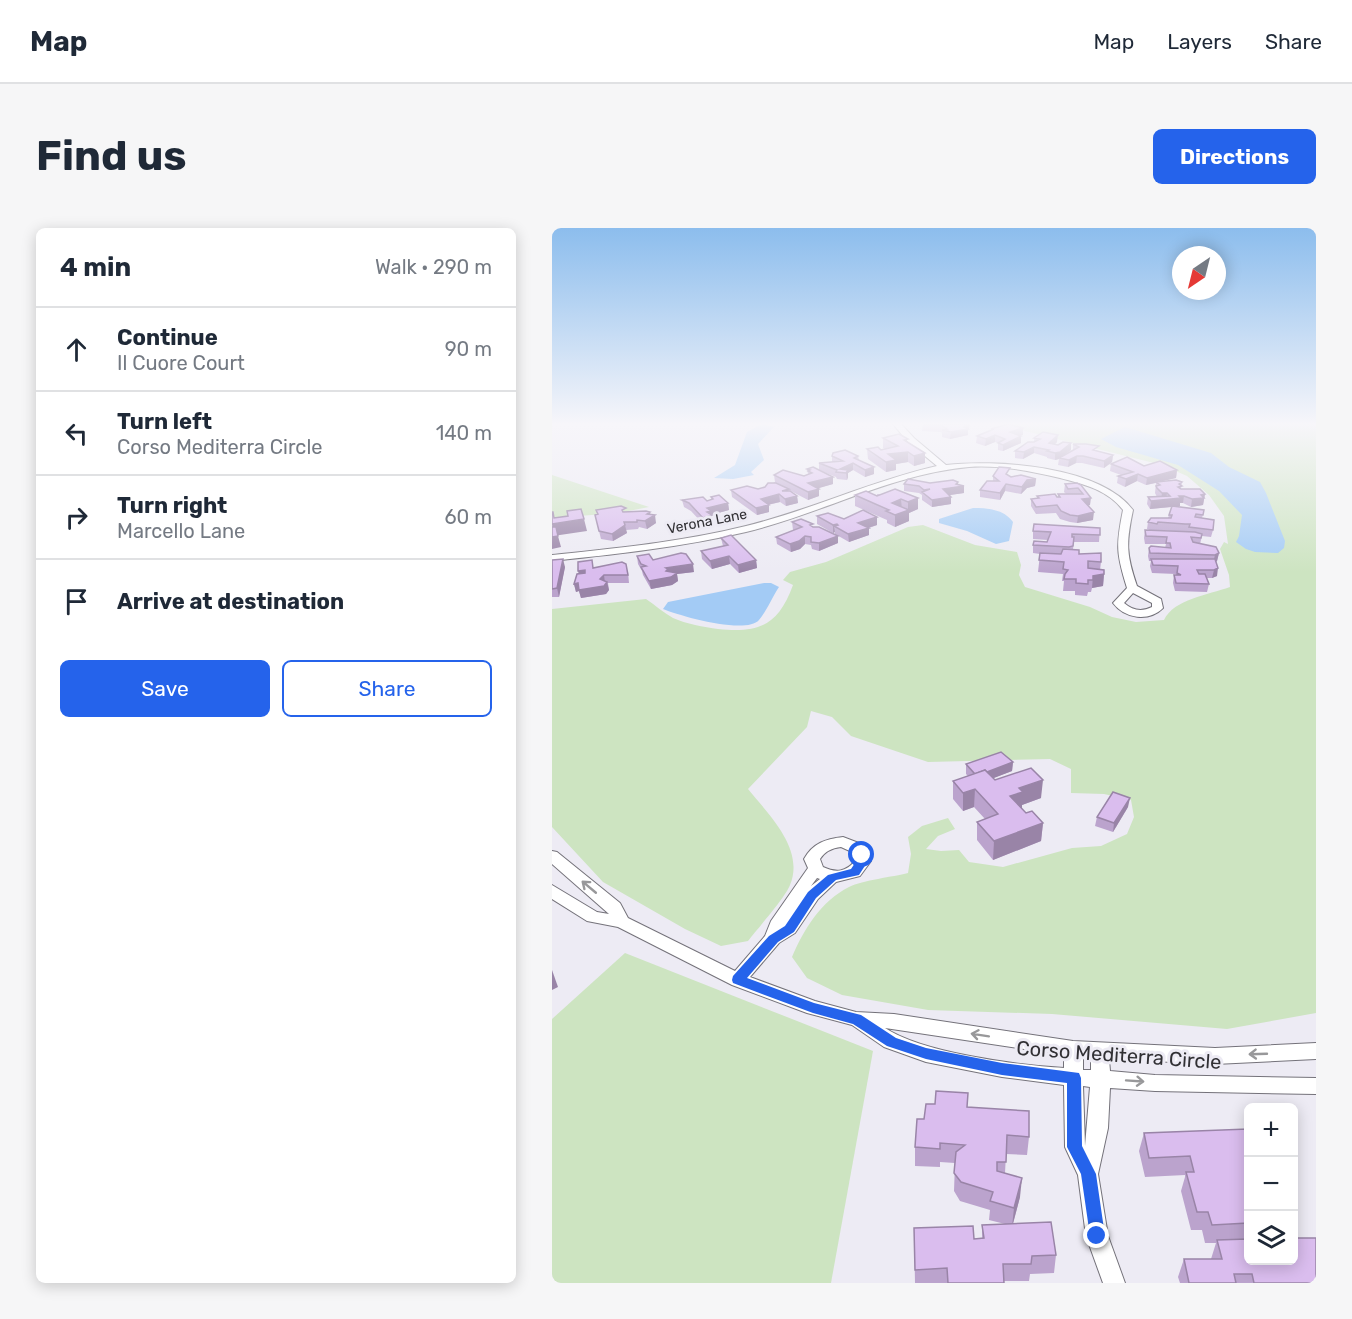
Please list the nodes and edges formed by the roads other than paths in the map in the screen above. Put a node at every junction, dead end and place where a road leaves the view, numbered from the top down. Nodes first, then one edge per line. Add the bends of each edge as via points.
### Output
1 (923, 473) edge
2 (1046, 473) edge
3 (552, 558) edge
4 (1132, 588) dead end
5 (553, 858) edge
6 (815, 869) junction
7 (832, 877) junction
8 (552, 891) edge
9 (622, 922) junction
10 (774, 939) junction
11 (738, 980) junction
12 (856, 1019) junction
13 (1074, 1049) junction
14 (1100, 1051) junction
15 (1316, 1052) edge
16 (1074, 1078) junction
17 (1100, 1079) junction
18 (1316, 1086) edge
19 (1088, 1174) junction
20 (1114, 1283) edge

1 - 3 street, Verona Lane via 751,528 646,548
2 - 4 street, Verona Lane via 1085,482 1120,499 1128,510 1122,555
9 -> 5 street, Corso Mediterra Circle via 614,907
6 - 7 street
6 - 7 street via 814,853 826,844 843,842 859,849 863,861 860,867 850,875
6 - 10 street via 777,925
7 - 10 street via 812,895 789,929
8 - 9 street, Corso Mediterra Circle via 593,918
9 - 11 street, Corso Mediterra Circle
10 - 11 street
11 - 12 street, Corso Mediterra Circle via 813,1008
13 -> 12 street, Corso Mediterra Circle via 894,1021
12 - 16 street, Corso Mediterra Circle via 891,1042 926,1054
13 - 14 street, Corso Mediterra Circle
13 - 16 street
15 -> 14 street, Corso Mediterra Circle via 1215,1056
14 - 17 street
16 - 17 street, Corso Mediterra Circle
16 - 19 street via 1075,1147
17 -> 18 street, Corso Mediterra Circle
17 - 19 street via 1096,1152
19 - 20 street via 1097,1236

